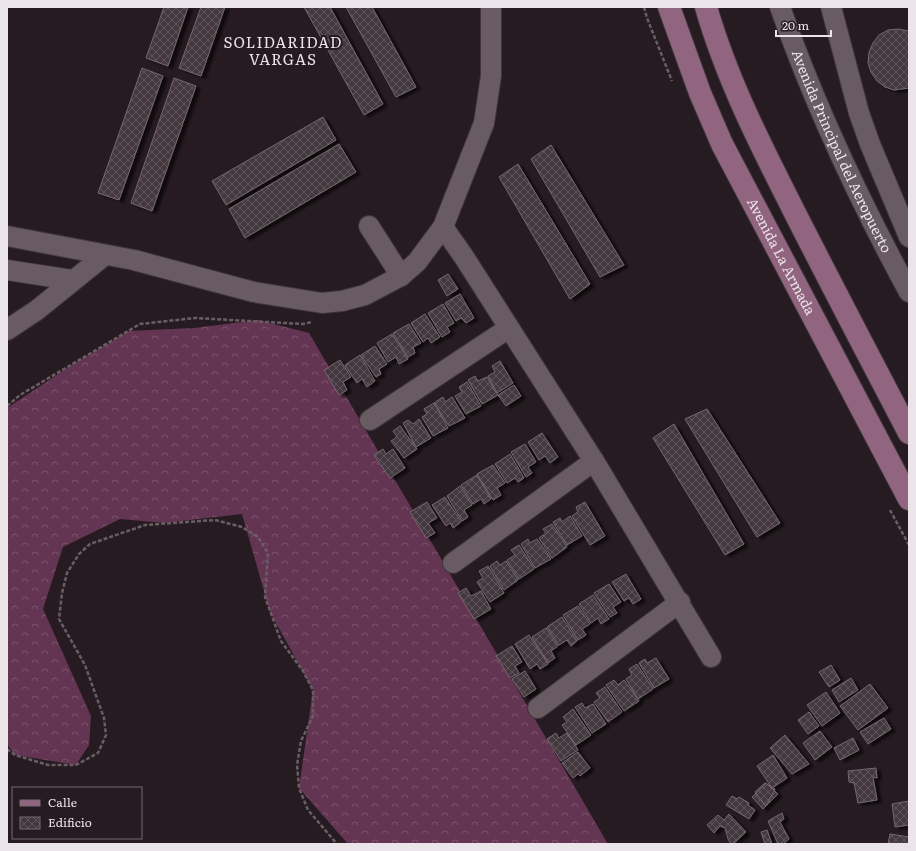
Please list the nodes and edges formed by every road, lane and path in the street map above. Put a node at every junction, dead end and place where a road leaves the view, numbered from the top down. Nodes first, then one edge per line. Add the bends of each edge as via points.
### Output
1 (491, 7) edge
2 (669, 7) edge
3 (706, 7) edge
4 (780, 7) edge
5 (832, 7) edge
6 (369, 226) dead end
7 (443, 227) junction
8 (7, 236) edge
9 (909, 237) edge
10 (105, 255) junction
11 (7, 270) edge
12 (401, 276) junction
13 (72, 280) junction
14 (909, 292) edge
15 (317, 320) dead end
16 (509, 328) junction
17 (7, 330) edge
18 (7, 406) edge
19 (370, 420) dead end
20 (909, 433) edge
21 (594, 460) junction
22 (909, 499) edge
23 (453, 563) dead end
24 (680, 602) junction
25 (711, 657) dead end
26 (538, 708) dead end
27 (7, 748) edge
28 (337, 844) edge

1 - 7 street via 491,76 484,123
2 - 22 main road, Avenida La Armada via 700,93 722,144
3 - 20 main road via 726,66 766,155
4 - 14 street, Avenida Principal del Aeropuerto via 830,134 878,235
5 - 9 street via 861,119
6 - 12 street
7 - 12 street via 417,262
7 - 16 street
8 - 10 street
10 - 12 street via 134,260 254,292 322,303 365,295
10 - 13 street
11 - 13 street
13 - 17 street via 37,310
15 - 18 path via 303,324 195,318 140,324 20,395
16 - 19 street
16 - 21 street
21 - 23 street
21 - 24 street
24 - 25 street
24 - 26 street
27 - 28 path via 15,756 48,765 76,765 98,753 106,735 104,718 85,665 59,619 67,573 79,554 90,544 145,525 215,520 242,527 258,537 268,553 265,597 281,641 303,670 313,690 313,716 301,741 297,765 299,788 308,810

